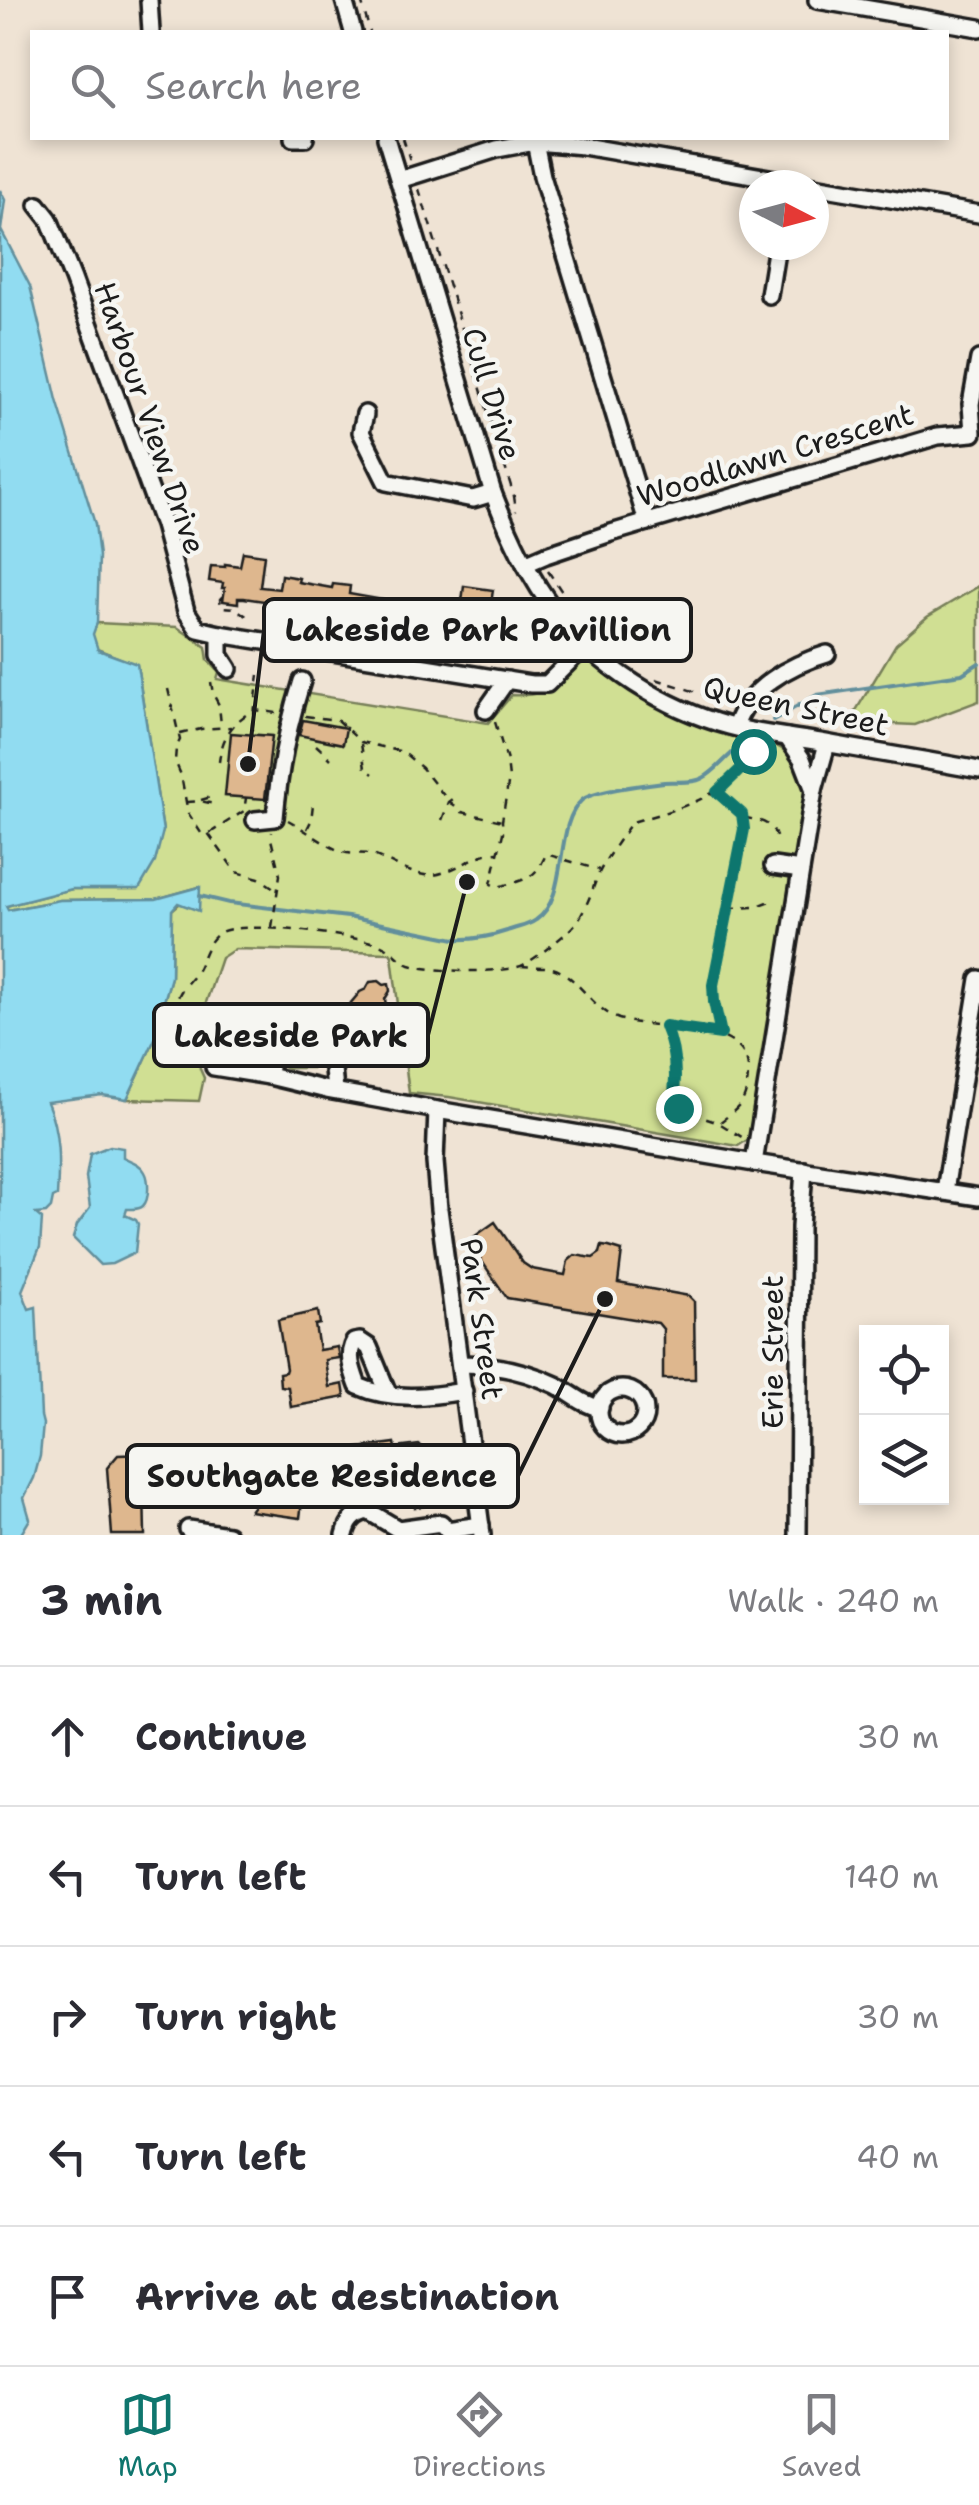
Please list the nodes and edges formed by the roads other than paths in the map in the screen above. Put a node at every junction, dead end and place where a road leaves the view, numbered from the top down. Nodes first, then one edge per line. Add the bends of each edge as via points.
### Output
1 (149, 0) edge
2 (344, 0) edge
3 (817, 0) edge
4 (860, 4) edge
5 (979, 28) edge
6 (151, 30) edge
7 (353, 30) edge
8 (387, 140) edge
9 (535, 142) junction
10 (739, 174) edge
11 (400, 180) junction
12 (829, 188) edge
13 (38, 205) dead end
14 (979, 214) edge
15 (774, 260) edge
16 (769, 295) dead end
17 (979, 359) edge
18 (365, 414) dead end
19 (493, 493) junction
20 (648, 522) junction
21 (526, 564) junction
22 (220, 634) junction
23 (586, 646) junction
24 (827, 654) dead end
25 (228, 668) dead end
26 (507, 680) junction
27 (302, 681) dead end
28 (490, 715) road end
29 (734, 727) junction
30 (787, 737) junction
31 (827, 744) junction
32 (979, 770) edge
33 (814, 790) junction
34 (255, 820) dead end
35 (773, 866) dead end
36 (801, 870) junction
37 (979, 979) edge
38 (214, 1067) dead end
39 (269, 1076) junction
40 (335, 1091) junction
41 (437, 1110) junction
42 (754, 1163) junction
43 (804, 1170) junction
44 (945, 1190) junction
45 (979, 1196) edge
46 (460, 1364) junction
47 (464, 1391) junction
48 (388, 1393) dead end
49 (600, 1408) dead end
50 (188, 1529) dead end
51 (482, 1530) edge
52 (446, 1533) edge
53 (228, 1535) edge
54 (345, 1535) edge
55 (798, 1535) edge

1 - 6 street
2 - 7 street
3 - 4 street
4 - 5 street
8 - 11 street, Cull Drive
9 - 10 street
9 - 11 street
9 - 20 street
11 - 19 street, Cull Drive
12 - 14 street
13 - 22 street, Harbour View Drive via 50,219 163,525 186,611 198,629
15 - 16 street
17 - 20 street, Woodlawn Crescent via 973,433 938,436
18 - 19 street via 361,432 386,482 473,499
19 - 21 street, Cull Drive
20 - 21 street, Woodlawn Crescent
21 - 23 street, Cull Drive
22 - 25 street via 220,656
22 - 26 street
23 - 26 street via 548,684
23 - 29 street, Queen Street via 658,698
24 - 29 street via 806,652 769,681
26 - 28 street
27 - 34 street via 280,766 275,818
29 - 30 street, Queen Street
30 - 31 street, Queen Street
30 - 33 street
31 - 32 street, Queen Street
31 - 33 street
33 - 36 street
35 - 36 street
36 - 42 street
37 - 44 street
38 - 39 street
39 - 40 street
39 - 40 street via 276,1023 329,1024
40 - 41 street
41 - 42 street
41 - 46 street, Park Street via 434,1162
42 - 43 street
43 - 44 street
43 - 55 street, Erie Street
44 - 45 street
46 - 47 street, Park Street
46 - 49 street via 518,1371
47 - 48 street
47 - 51 street, Park Street
50 - 53 street
51 - 52 street
52 - 54 street via 440,1524 398,1529 368,1511 352,1518

